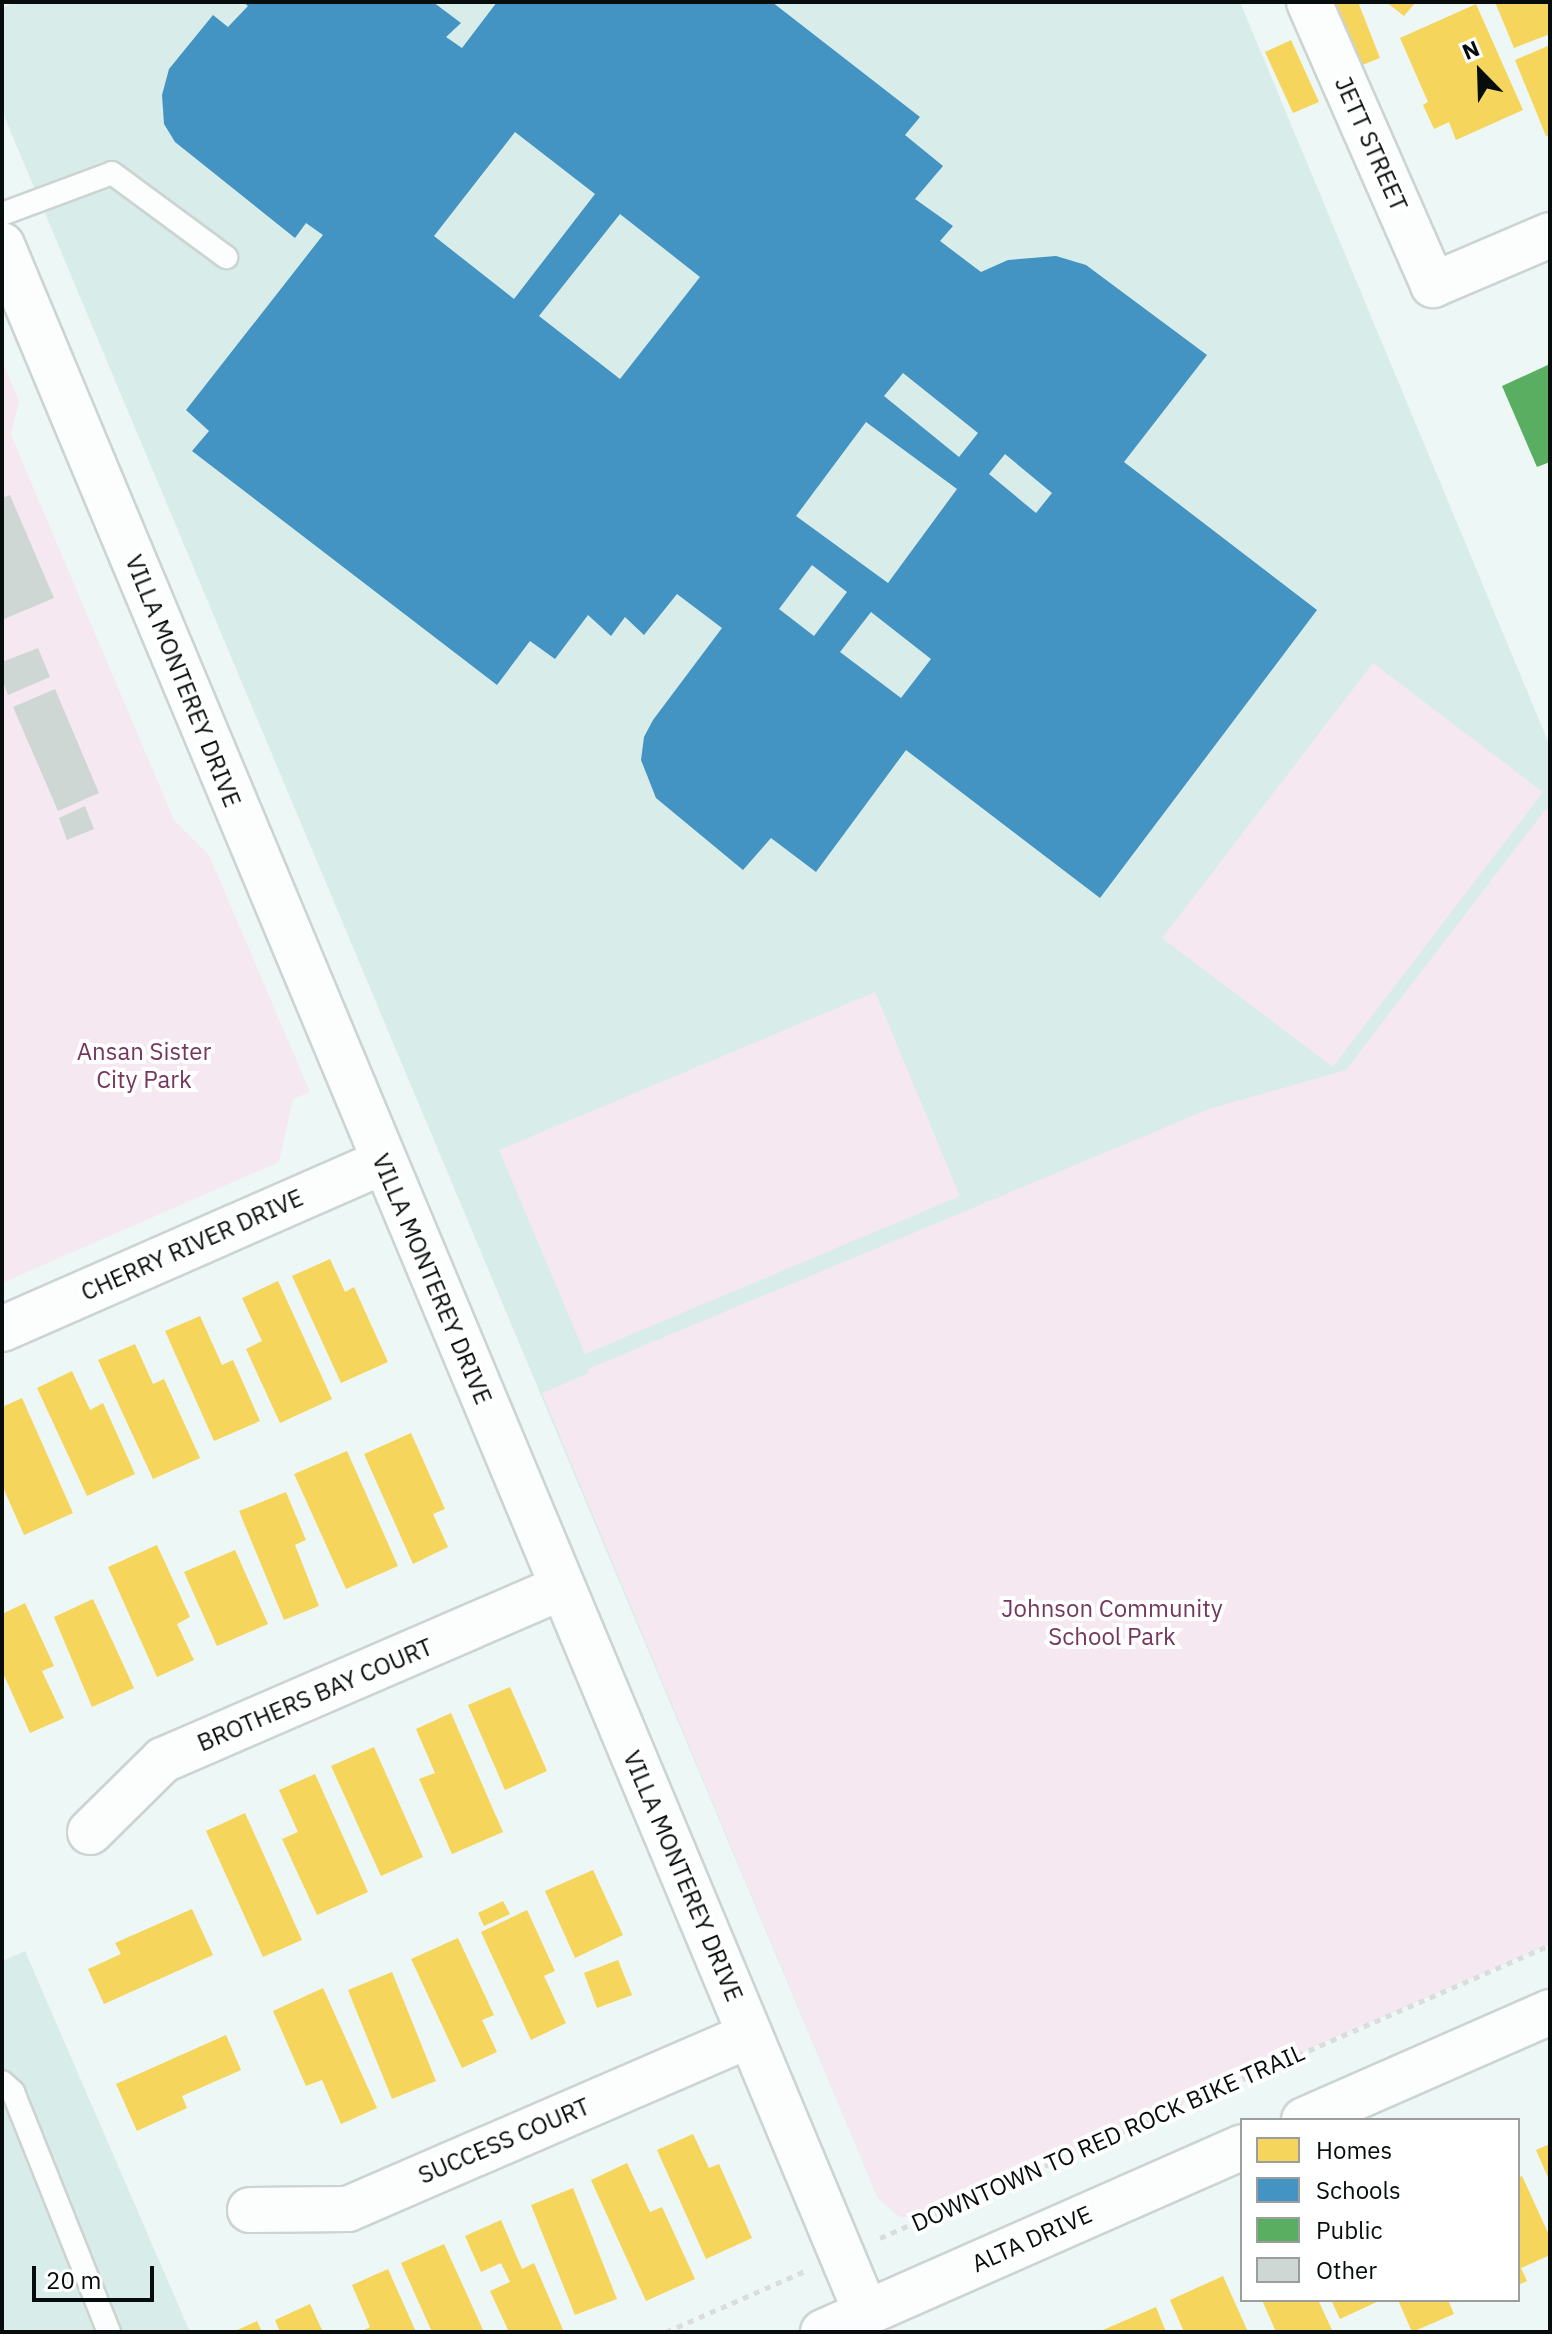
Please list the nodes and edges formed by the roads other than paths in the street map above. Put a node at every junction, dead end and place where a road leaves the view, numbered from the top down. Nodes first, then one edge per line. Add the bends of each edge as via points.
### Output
1 (1309, 2) edge
2 (2, 214) edge
3 (1550, 235) edge
4 (2, 245) edge
5 (226, 257) dead end
6 (383, 1162) junction
7 (2, 1329) edge
8 (561, 1588) junction
9 (90, 1832) dead end
10 (1550, 2012) edge
11 (750, 2035) junction
12 (2, 2082) edge
13 (1309, 2118) edge
14 (1240, 2148) edge
15 (250, 2210) dead end
16 (866, 2312) junction
17 (109, 2332) edge
18 (823, 2332) edge

1 - 3 street, JETT STREET via 1433,285
2 - 5 lane via 112,173
4 - 6 street, VILLA MONTEREY DRIVE
6 - 7 street, CHERRY RIVER DRIVE
6 - 8 street, VILLA MONTEREY DRIVE
8 - 9 street, BROTHERS BAY COURT via 163,1760
8 - 11 street, VILLA MONTEREY DRIVE
10 - 13 street
11 - 15 street, SUCCESS COURT via 348,2209
11 - 16 street, VILLA MONTEREY DRIVE
12 - 17 lane via 13,2092
14 - 16 street, ALTA DRIVE
16 - 18 street, ALTA DRIVE

